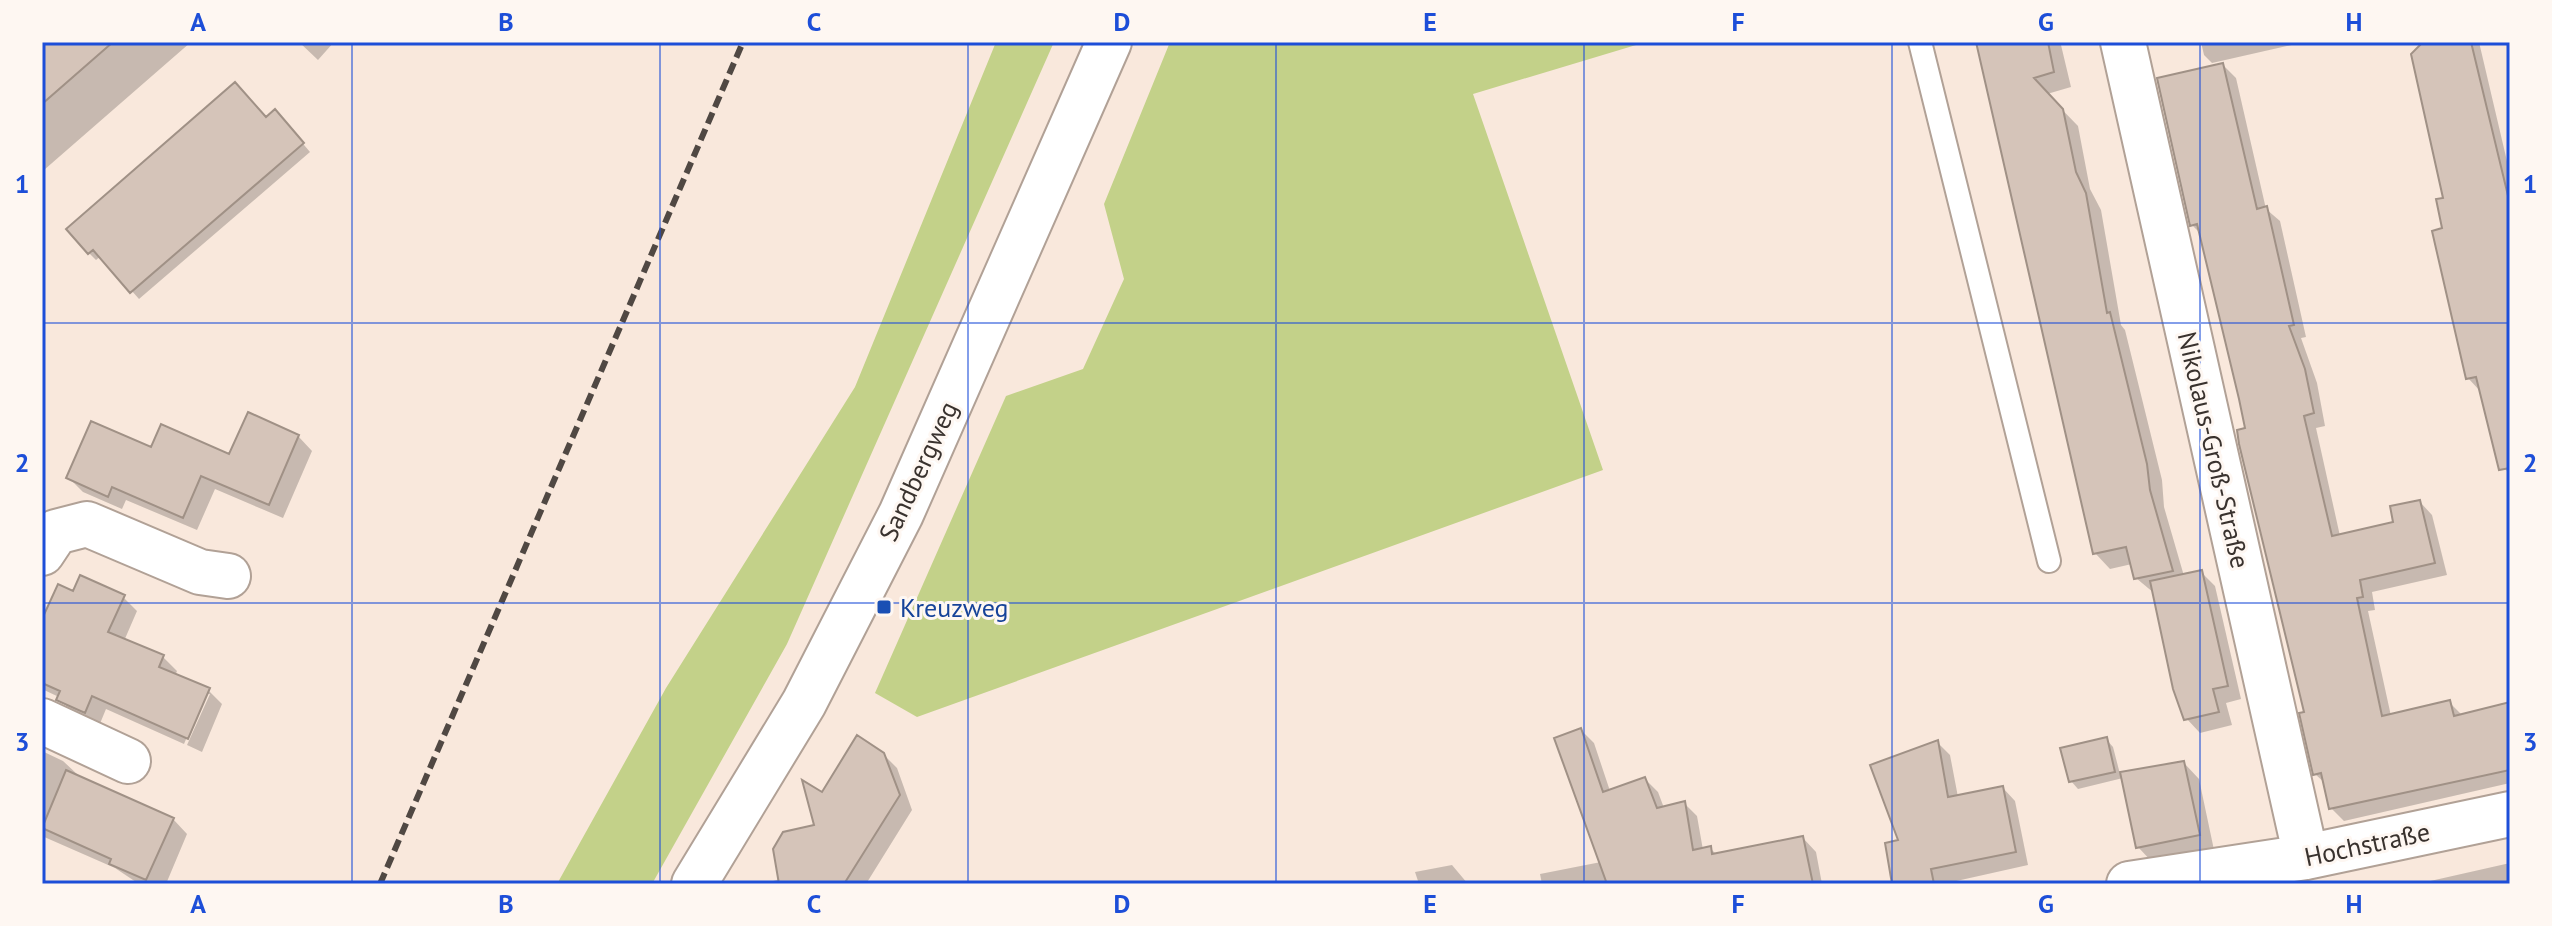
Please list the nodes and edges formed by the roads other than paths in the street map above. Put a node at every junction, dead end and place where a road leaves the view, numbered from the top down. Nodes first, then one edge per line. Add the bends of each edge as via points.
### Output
1 (1109, 42) edge
2 (1920, 42) edge
3 (2123, 42) edge
4 (42, 553) edge
5 (2049, 561) dead end
6 (228, 576) dead end
7 (42, 721) edge
8 (128, 761) dead end
9 (2510, 814) edge
10 (2306, 857) junction
11 (694, 884) edge
12 (2129, 884) edge

1 - 11 street, Sandbergweg via 901,514 804,703
2 - 5 lane
3 - 10 street, Nikolaus-Groß-Straße
4 - 6 street via 56,532 87,524 200,572
7 - 8 street
9 - 10 street, Hochstraße
10 - 12 street, Hochstraße

